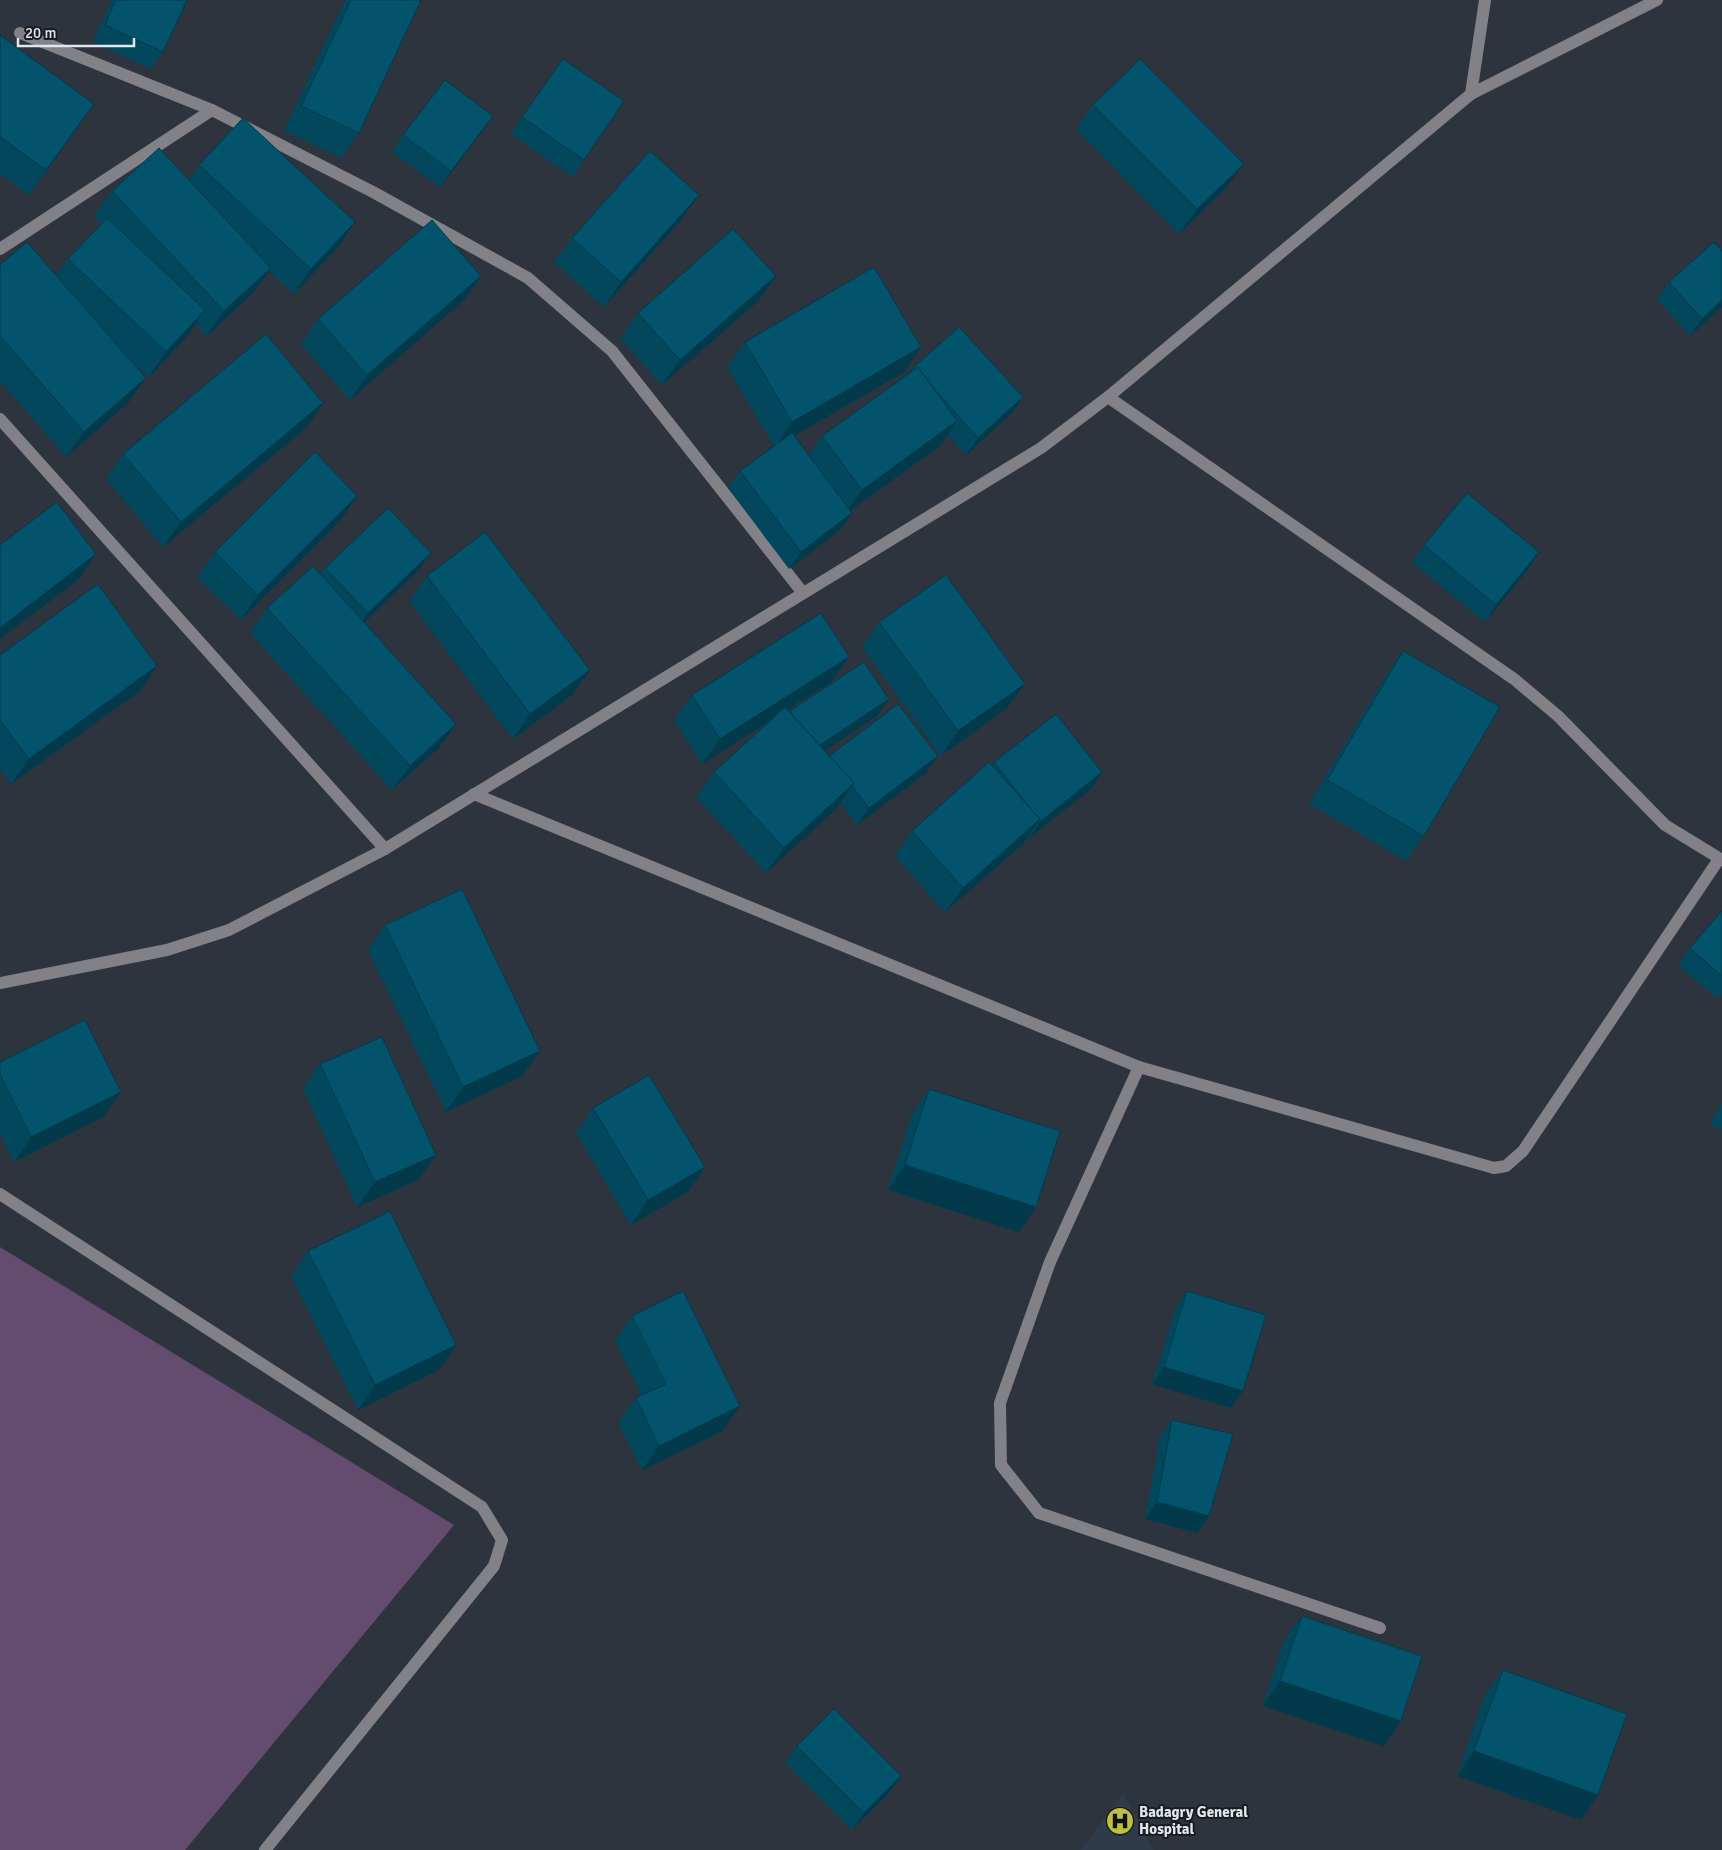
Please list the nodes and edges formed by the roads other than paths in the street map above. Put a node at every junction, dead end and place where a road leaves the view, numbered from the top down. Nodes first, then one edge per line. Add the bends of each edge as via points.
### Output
1 (1485, 0) edge
2 (1657, 0) edge
3 (20, 33) dead end
4 (1470, 94) junction
5 (212, 110) junction
6 (0, 249) edge
7 (1108, 397) junction
8 (0, 419) edge
9 (803, 593) junction
10 (474, 794) junction
11 (385, 848) junction
12 (1721, 860) edge
13 (0, 982) edge
14 (1139, 1067) junction
15 (0, 1194) edge
16 (1380, 1628) dead end
17 (265, 1850) edge

1 - 4 street
2 - 4 street
3 - 5 street
4 - 7 street
5 - 6 street
5 - 9 street via 373,192 528,278 612,351
7 - 9 street via 1041,448
7 - 12 street via 1514,679 1558,716 1665,825
8 - 11 street
9 - 10 street
10 - 11 street
10 - 14 street
11 - 13 street via 230,930 167,950
12 - 14 street via 1524,1151 1506,1166 1494,1168
14 - 16 street via 1050,1262 1000,1403 1001,1465 1040,1513
15 - 17 street via 482,1508 502,1540 494,1566

